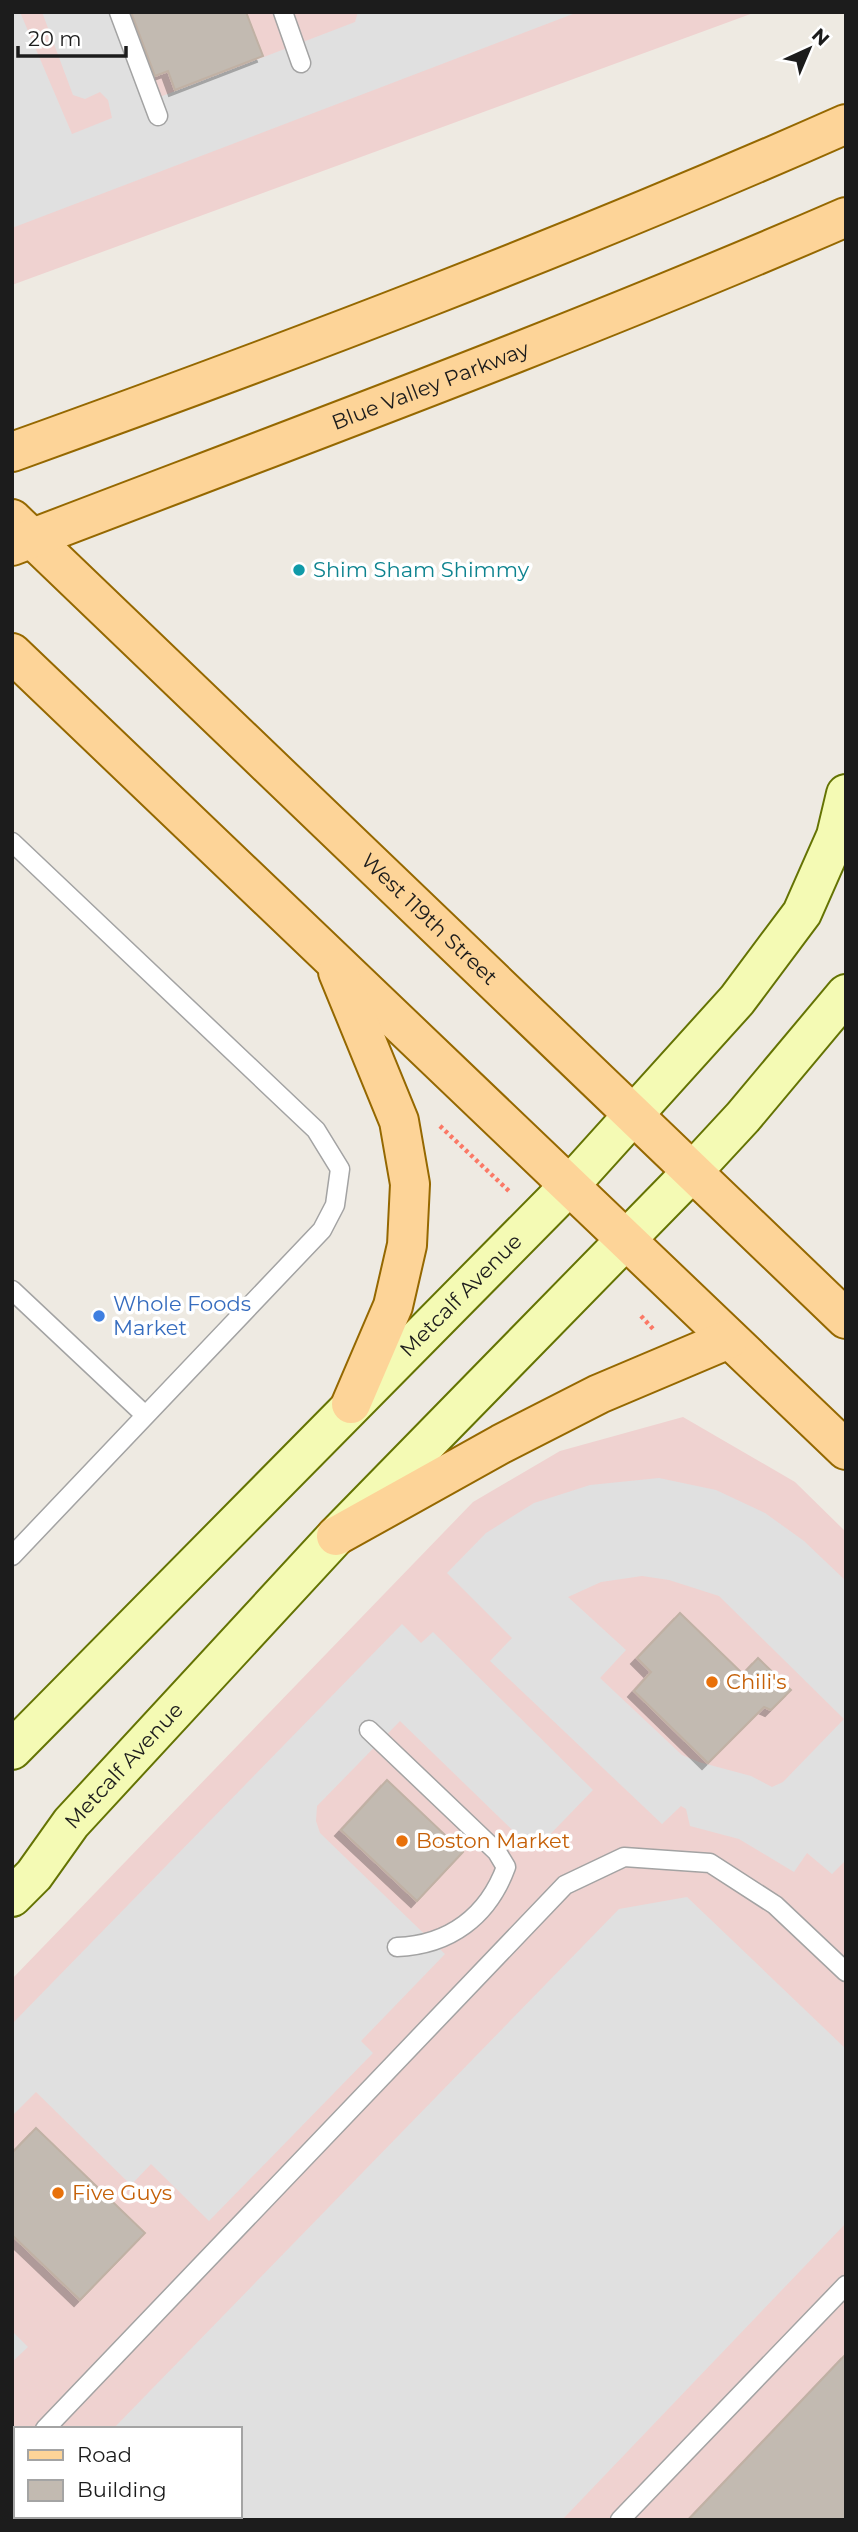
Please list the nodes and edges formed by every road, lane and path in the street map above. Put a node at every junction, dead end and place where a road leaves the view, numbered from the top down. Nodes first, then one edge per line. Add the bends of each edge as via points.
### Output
1 (119, 12) edge
2 (269, 12) edge
3 (283, 12) edge
4 (290, 34) junction
5 (301, 63) dead end
6 (158, 116) dead end
7 (846, 124) edge
8 (846, 217) edge
9 (12, 452) edge
10 (19, 535) edge
11 (12, 653) edge
12 (846, 794) edge
13 (12, 842) edge
14 (333, 960) junction
15 (846, 994) edge
16 (635, 1115) junction
17 (436, 1123) dead end
18 (693, 1171) junction
19 (569, 1186) junction
20 (516, 1198) dead end
21 (626, 1241) junction
22 (12, 1290) edge
23 (641, 1316) dead end
24 (846, 1319) edge
25 (655, 1330) dead end
26 (729, 1339) junction
27 (352, 1404) junction
28 (145, 1415) junction
29 (846, 1450) edge
30 (336, 1536) junction
31 (12, 1556) edge
32 (369, 1730) dead end
33 (12, 1750) edge
34 (12, 1897) edge
35 (397, 1948) dead end
36 (846, 1972) edge
37 (846, 2284) edge
38 (47, 2427) edge
39 (620, 2520) edge

1 - 6 lane
2 - 4 lane
3 - 4 lane
4 - 5 lane
7 - 9 main road via 688,194 317,341
8 - 10 main road, Blue Valley Parkway via 474,370
10 - 16 main road, West 119th Street
11 - 14 main road
12 - 16 main road, Metcalf Avenue via 836,836 802,913 737,1000
13 - 28 lane via 316,1130 340,1169 335,1205 322,1230
14 - 19 main road
14 - 27 main road via 399,1121 410,1184 407,1245 393,1306
15 - 18 main road, Metcalf Avenue
16 - 18 main road, West 119th Street
16 - 19 main road, Metcalf Avenue
17 - 20 path
18 - 21 main road, Metcalf Avenue
18 - 24 main road, West 119th Street
19 - 21 main road
19 - 27 main road, Metcalf Avenue
21 - 26 main road
21 - 30 main road, Metcalf Avenue
22 - 28 lane
23 - 25 path
26 - 29 main road
26 - 30 main road via 599,1394
27 - 33 main road, Metcalf Avenue
28 - 31 lane
30 - 34 main road, Metcalf Avenue via 71,1823
32 - 35 lane via 497,1852 506,1867 498,1889 470,1922 417,1947
36 - 38 lane via 775,1905 710,1863 624,1857 565,1885
37 - 39 lane

